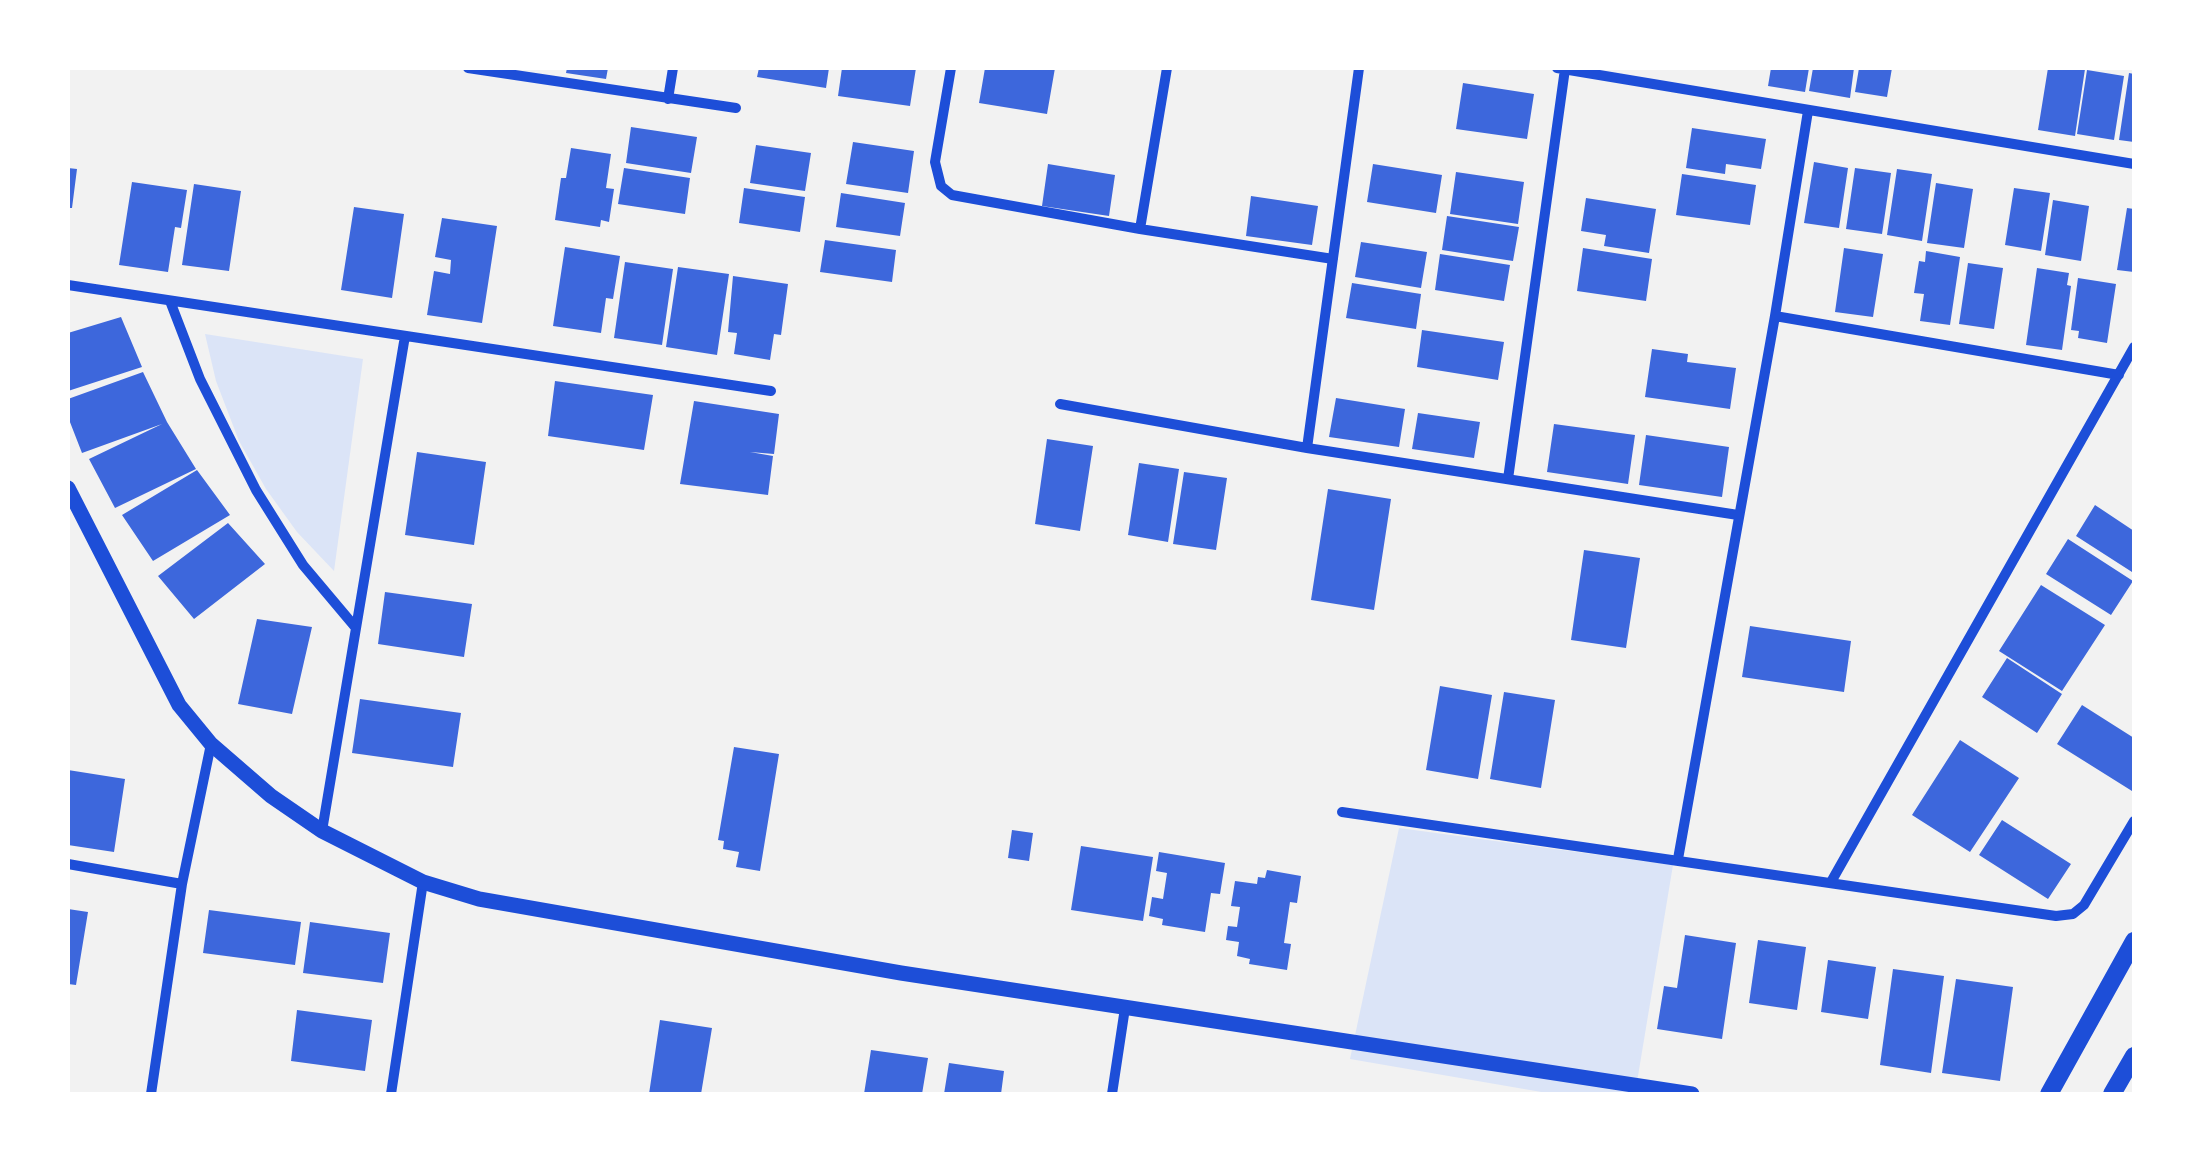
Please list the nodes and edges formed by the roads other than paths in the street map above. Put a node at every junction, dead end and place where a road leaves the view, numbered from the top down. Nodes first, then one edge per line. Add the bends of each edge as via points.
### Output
1 (468, 68) edge
2 (673, 68) edge
3 (950, 68) edge
4 (1167, 68) edge
5 (1359, 68) edge
6 (1561, 68) edge
7 (668, 98) junction
8 (736, 108) dead end
9 (1808, 111) junction
10 (2134, 164) edge
11 (1140, 229) junction
12 (1333, 259) junction
13 (68, 285) edge
14 (170, 300) junction
15 (1775, 316) junction
16 (406, 336) junction
17 (2134, 347) edge
18 (2118, 375) junction
19 (770, 390) dead end
20 (1060, 404) dead end
21 (1307, 448) junction
22 (1508, 479) junction
23 (68, 488) edge
24 (1738, 516) junction
25 (356, 628) junction
26 (210, 744) junction
27 (1342, 812) dead end
28 (2134, 821) edge
29 (322, 831) junction
30 (1678, 859) junction
31 (68, 864) edge
32 (423, 882) junction
33 (1831, 882) junction
34 (182, 884) junction
35 (2134, 941) edge
36 (1125, 1008) junction
37 (2134, 1056) edge
38 (151, 1094) edge
39 (392, 1094) edge
40 (1112, 1094) edge
41 (1692, 1094) edge
42 (2049, 1094) edge
43 (2112, 1094) edge

1 - 7 street
2 - 7 street
3 - 11 street via 935,162 941,186 952,195
4 - 11 street
5 - 12 street
6 - 9 street
6 - 22 street
7 - 8 street
9 - 10 street
9 - 15 street
11 - 12 street
12 - 21 street
13 - 14 street
14 - 16 street
14 - 25 street via 200,379 256,490 303,565
15 - 18 street
15 - 24 street
16 - 19 street
16 - 25 street
17 - 18 street
18 - 33 street
20 - 21 street
21 - 22 street
22 - 24 street
23 - 26 street via 180,705
24 - 30 street
25 - 29 street
26 - 29 street
26 - 34 street
27 - 30 street
28 - 33 street via 2073,914
29 - 32 street
30 - 33 street
31 - 34 street
32 - 36 street via 479,899
32 - 39 street
34 - 38 street
35 - 42 main road
36 - 40 street
36 - 41 street
37 - 43 main road

